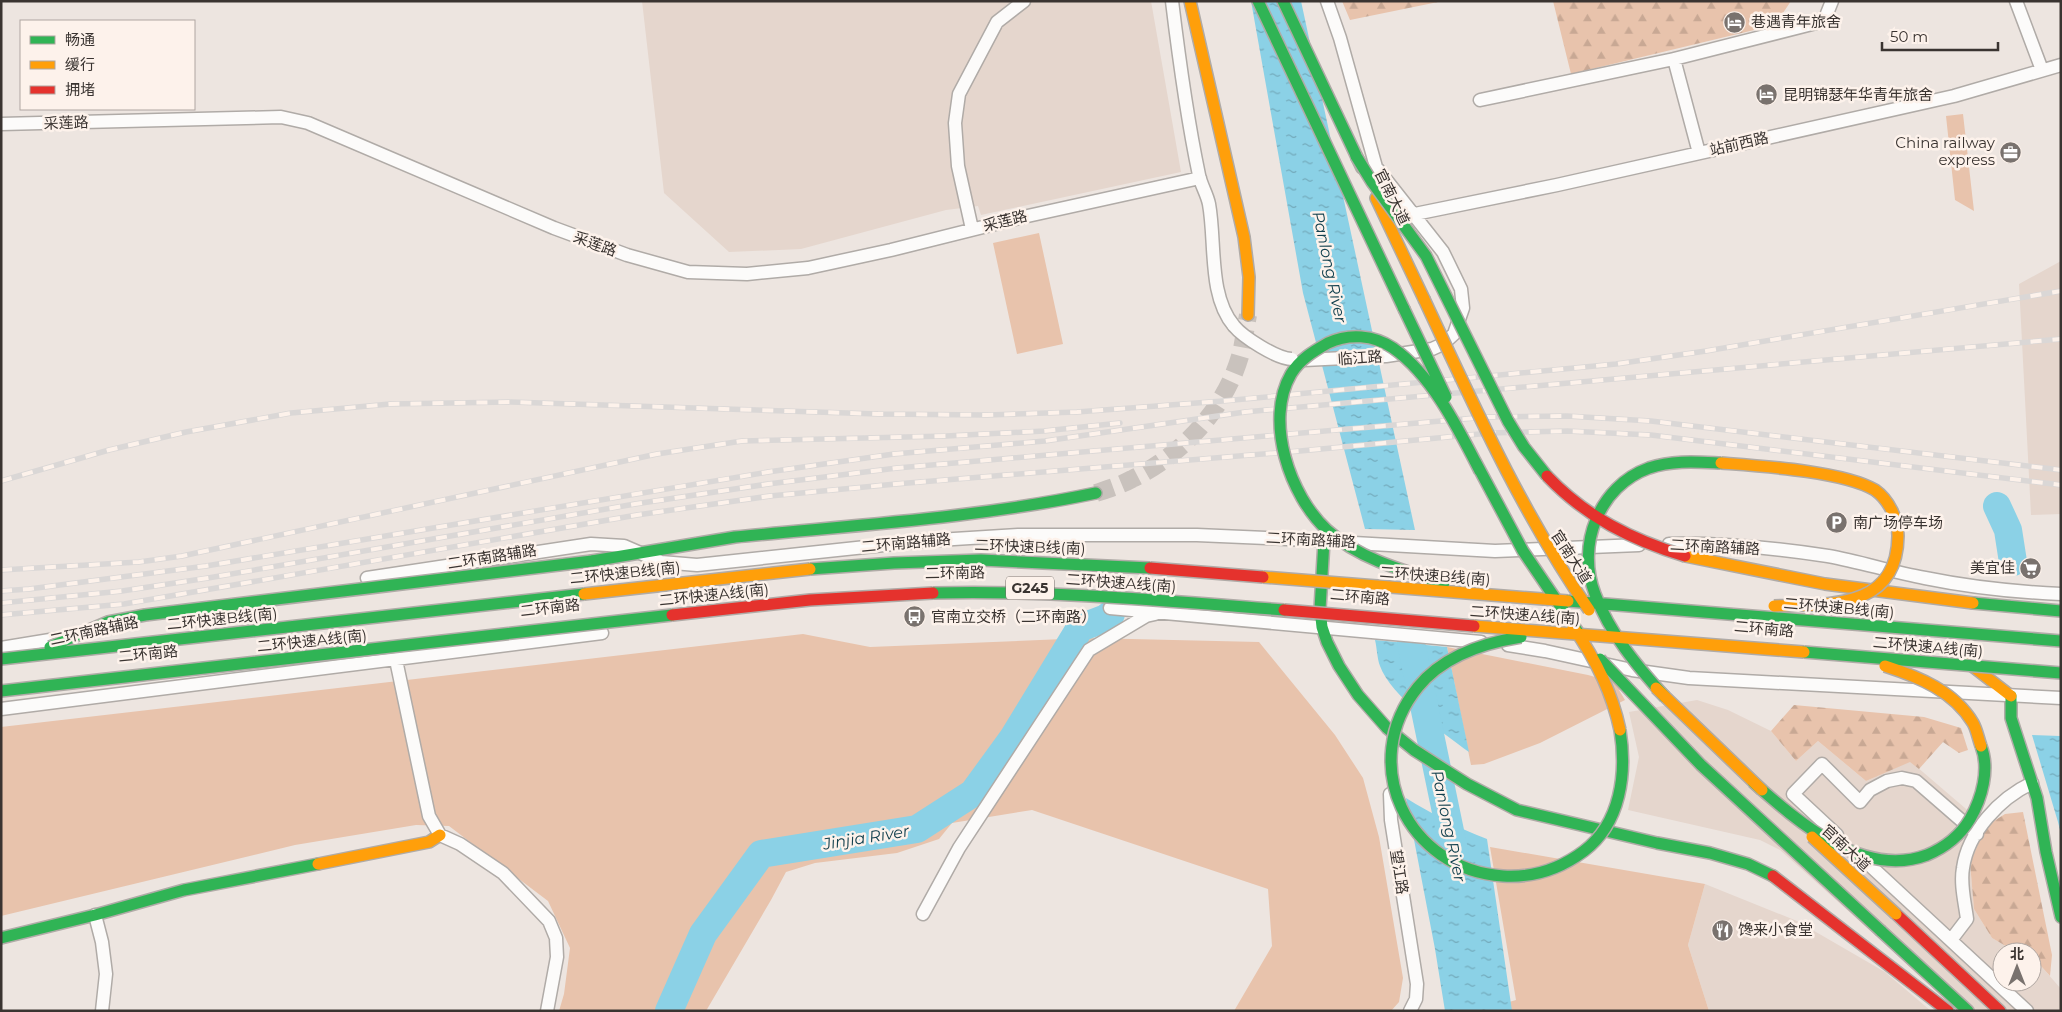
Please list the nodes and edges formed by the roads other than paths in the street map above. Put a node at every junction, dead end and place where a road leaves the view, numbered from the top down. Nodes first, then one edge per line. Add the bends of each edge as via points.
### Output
1 (1024, 1) edge
2 (1172, 1) edge
3 (1190, 1) edge
4 (1258, 1) edge
5 (1283, 1) edge
6 (1327, 1) edge
7 (1832, 1) edge
8 (2016, 1) edge
9 (1674, 59) junction
10 (2061, 64) edge
11 (2042, 70) junction
12 (1480, 100) dead end
13 (1, 124) edge
14 (1699, 154) junction
15 (1356, 156) junction
16 (1200, 178) junction
17 (1415, 214) junction
18 (972, 229) junction
19 (1248, 315) tunnel mouth
20 (1480, 471) junction
21 (1096, 493) tunnel mouth
22 (1324, 541) junction
23 (641, 553) junction
24 (1321, 586) junction
25 (2028, 591) junction
26 (2061, 594) edge
27 (1550, 600) junction
28 (1640, 607) junction
29 (1560, 608) junction
30 (1320, 609) junction
31 (2058, 611) edge
32 (1164, 613) junction
33 (1322, 627) junction
34 (1592, 635) junction
35 (2061, 641) edge
36 (2061, 646) edge
37 (1, 648) edge
38 (1788, 651) junction
39 (1, 659) edge
40 (396, 660) junction
41 (1966, 660) junction
42 (1, 663) edge
43 (2061, 668) edge
44 (2061, 673) edge
45 (1, 686) edge
46 (1, 691) edge
47 (2011, 696) junction
48 (1665, 697) junction
49 (2061, 698) edge
50 (1, 709) edge
51 (1394, 734) junction
52 (1753, 782) junction
53 (2032, 782) junction
54 (1977, 834) junction
55 (440, 835) junction
56 (923, 914) dead end
57 (95, 915) junction
58 (2061, 917) edge
59 (1, 938) edge
60 (1951, 940) junction
61 (102, 1011) edge
62 (547, 1011) edge
63 (1410, 1011) edge
64 (1948, 1011) edge
65 (1968, 1011) edge
66 (2000, 1011) edge
67 (2027, 1011) edge

1 - 18 street via 997,22 959,94 955,123 958,166
2 - 16 street, 临江路
3 - 19 main road via 1244,237 1249,277
4 - 20 main road, bridge
5 - 15 main road, 官南大道
6 - 17 street, 临江路 via 1372,156 1381,174
7 - 9 street via 1824,20
8 - 11 street
9 - 12 street
9 - 14 street
10 - 11 street, 站前西路
11 - 14 street, 站前西路 via 1954,96
13 - 18 street, 采莲路 via 280,117 308,123 554,228 627,255 688,272 747,274 808,268
14 - 17 street, 站前西路
15 - 31 main road, bridge via 1426,256 1522,447 1550,482 1611,528 1628,538 1665,551 1807,581 1949,602
15 - 48 main road, 官南大道, bridge via 1532,523 1598,622
16 - 17 street, 临江路, bridge via 1209,203 1218,289 1225,316 1234,326 1286,360 1386,356 1432,349 1454,334 1463,308 1461,289 1443,252
16 - 18 street, 采莲路
20 - 27 main road, bridge via 1432,391 1410,362 1385,344 1358,336 1331,341 1305,358 1286,386 1280,427 1285,460 1296,491 1315,518 1333,535 1373,558 1442,582 1495,594
20 - 29 main road, bridge via 1512,534
21 - 23 main road via 1056,503 950,518 805,529
22 - 23 street, 二环南路辅路 via 1197,535 1010,536 922,541 697,565 661,562
22 - 24 main road
22 - 25 street, 二环南路辅路 via 1495,551 1674,544 1755,548 1830,557 1924,578
23 - 37 street, 二环南路辅路 via 611,544 564,546 293,591
23 - 39 main road, bridge via 145,615 108,622 46,648
24 - 30 main road
24 - 36 main road, 二环南路 / G245
24 - 42 main road, 二环南路 / G245 via 1063,567 972,564 862,568
25 - 26 street, 二环南路辅路
25 - 31 main road
27 - 28 main road, 二环快速B线(南), bridge
27 - 39 main road, 二环快速B线(南), bridge via 1081,563 897,562 708,578
28 - 35 main road, 二环快速B线(南), bridge
28 - 48 main road, bridge via 1764,607 1857,599 1882,585 1892,571 1898,551 1896,519 1881,496 1864,485 1786,471 1680,462 1647,469 1620,485 1600,508 1594,523 1588,558 1591,582 1613,631
29 - 34 main road, bridge via 1568,619 1575,629 1580,636 1586,644 1594,658 1620,731 1623,774 1615,812 1594,844 1578,857 1534,874 1486,875 1445,859 1428,846 1406,818 1395,793 1391,773 1400,717 1416,690 1446,663 1487,645 1537,635 1559,634 1570,634 1575,634 1581,634
29 - 65 main road, bridge via 1594,654 1663,726
30 - 33 main road
30 - 41 main road, 二环南路 / G245
30 - 45 main road, 二环南路 / G245 via 1116,592 1020,588 855,592 610,616
32 - 33 street
32 - 40 street via 1026,603 879,606 718,620
32 - 56 street via 1146,616 1089,650 959,848
33 - 47 street via 1520,646 1632,670 1689,678
33 - 51 main road via 1347,680 1371,712
34 - 38 main road, 二环快速A线(南), bridge
34 - 46 main road, 二环快速A线(南), bridge via 1106,597 940,593 740,607
38 - 44 main road, 二环快速A线(南), bridge
38 - 52 main road, bridge via 1881,665 1930,684 1953,699 1971,721 1982,746 1985,774 1980,802 1966,828 1943,847 1915,858 1882,860 1849,849 1811,828
40 - 50 street
40 - 55 street via 430,816
41 - 43 main road, 二环南路 / G245
41 - 47 main road
47 - 49 street
47 - 53 main road via 2011,718
48 - 52 main road, 官南大道, bridge
51 - 63 street, 望江路 via 1391,820 1417,984 1416,999
51 - 64 main road via 1467,784 1517,810 1710,852 1776,877
52 - 66 main road, 官南大道, bridge
53 - 54 street via 1993,812
53 - 58 main road
54 - 60 street via 1969,846 1963,869 1967,919
54 - 60 street via 1916,781 1902,778 1886,781 1870,790 1860,802 1822,764 1793,794
55 - 57 main road via 429,842 184,890
55 - 62 street via 460,844 503,873 549,920 556,938 557,957
57 - 59 main road
57 - 61 street via 106,974
60 - 67 street

